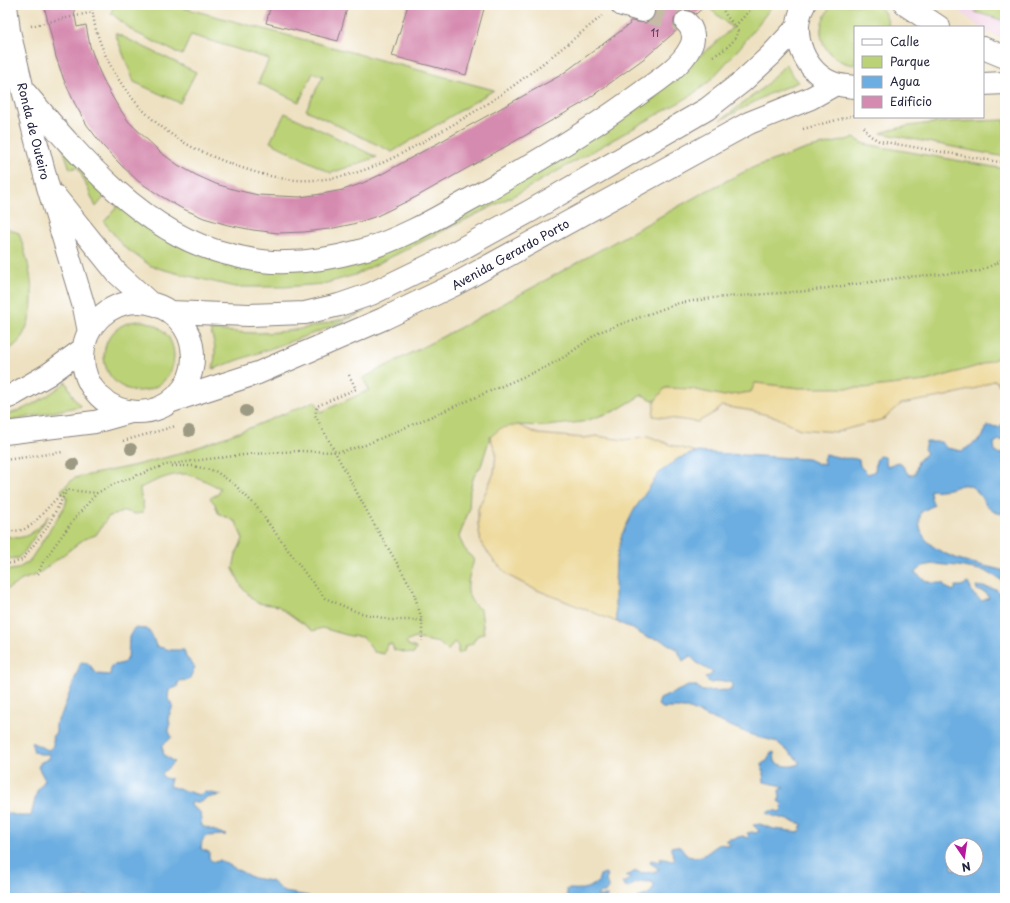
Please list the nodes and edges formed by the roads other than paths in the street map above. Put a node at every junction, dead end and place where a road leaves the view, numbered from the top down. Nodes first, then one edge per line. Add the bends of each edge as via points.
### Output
1 (6, 5) edge
2 (804, 5) edge
3 (905, 5) edge
4 (613, 10) edge
5 (643, 11) tunnel mouth
6 (686, 22) dead end
7 (798, 26) junction
8 (911, 26) edge
9 (937, 26) edge
10 (984, 48) edge
11 (1005, 57) edge
12 (16, 80) edge
13 (1005, 83) edge
14 (984, 84) edge
15 (845, 85) edge
16 (48, 187) junction
17 (160, 308) junction
18 (86, 340) junction
19 (5, 398) edge
20 (172, 401) junction
21 (131, 412) junction
22 (5, 433) edge

1 - 12 street, Ronda de Outeiro
2 - 7 street
3 - 8 street
3 - 9 street
4 - 5 street
6 - 12 street via 693,31 693,40 691,48 676,66 610,116 504,181 405,234 360,251 285,262 227,254 187,240 153,220 86,163
7 - 15 street via 799,45 807,62 819,75
7 - 17 street via 771,55 707,109 505,225 371,294 305,313 249,316
10 - 11 street
12 - 16 street, Ronda de Outeiro
13 - 14 street
15 - 20 street, Avenida Gerardo Porto via 749,123 447,289 258,373
16 - 17 street, Ronda de Outeiro via 117,273
16 - 18 street, Ronda de Outeiro via 84,307
17 - 18 street via 132,302 115,307 100,318
17 - 20 street via 182,324 190,339 194,356 184,388
18 - 19 street via 49,374
18 - 21 street via 83,363 94,390 104,401
20 - 21 street via 146,412
21 - 22 street via 95,422

